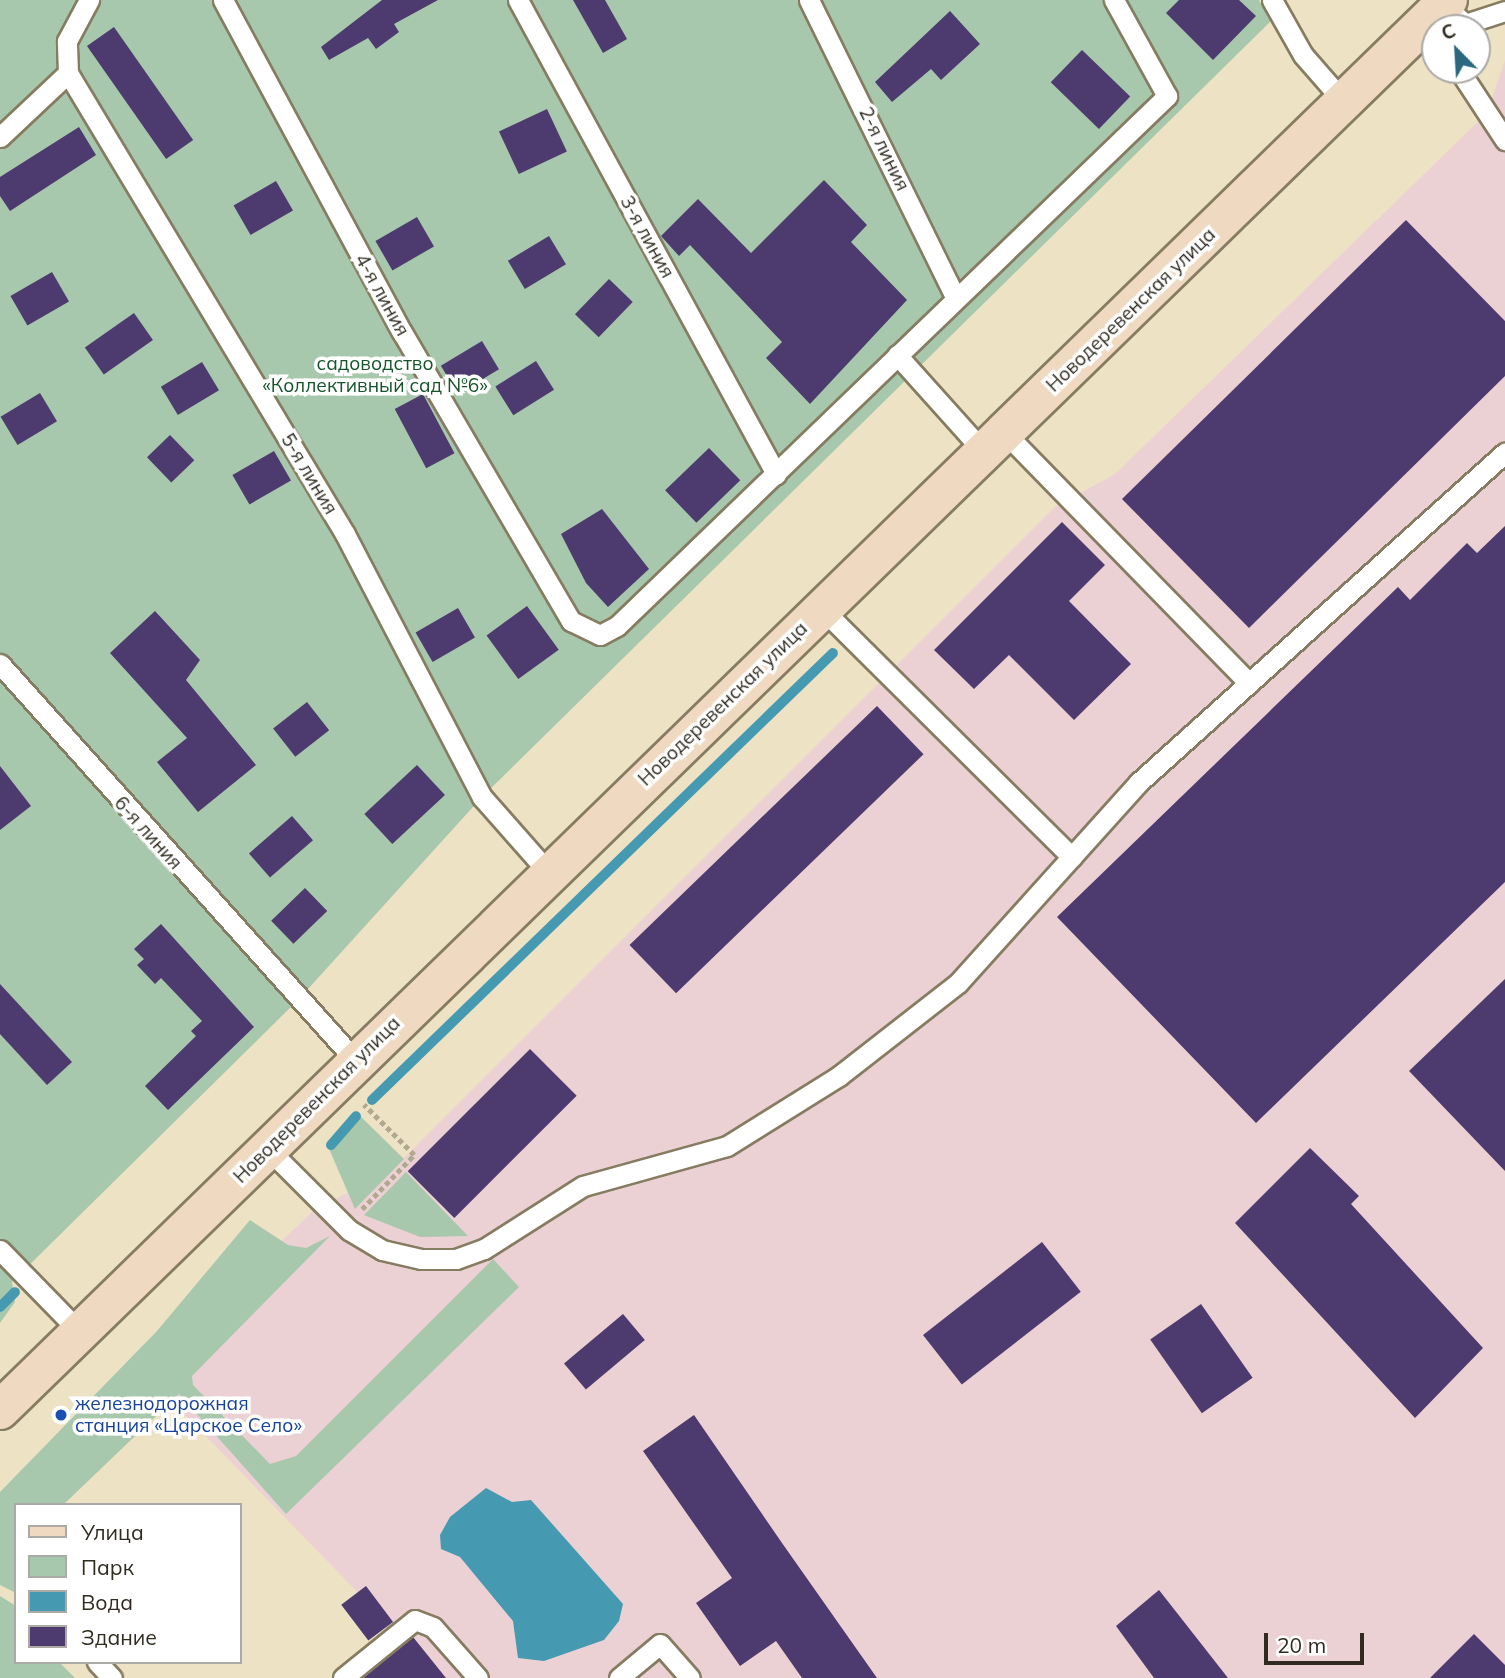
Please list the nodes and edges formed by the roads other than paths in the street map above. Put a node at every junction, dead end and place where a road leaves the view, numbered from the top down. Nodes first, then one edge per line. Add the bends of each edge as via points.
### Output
1 (89, 0) edge
2 (223, 0) edge
3 (518, 0) edge
4 (810, 0) edge
5 (1114, 0) edge
6 (1272, 0) edge
7 (1505, 11) edge
8 (1455, 14) edge
9 (1421, 42) edge
10 (68, 73) junction
11 (1468, 84) edge
12 (1345, 103) junction
13 (0, 137) edge
14 (1505, 140) edge
15 (956, 299) junction
16 (897, 355) junction
17 (994, 442) junction
18 (1505, 453) edge
19 (776, 474) junction
20 (822, 609) junction
21 (0, 664) edge
22 (1250, 683) junction
23 (1072, 857) junction
24 (549, 873) junction
25 (356, 1062) junction
26 (268, 1149) junction
27 (0, 1250) edge
28 (80, 1332) junction
29 (0, 1410) edge
30 (99, 1664) edge
31 (112, 1678) edge
32 (343, 1678) edge
33 (478, 1678) edge
34 (619, 1678) edge
35 (690, 1678) edge

1 - 10 lane via 67,41
2 - 19 lane, 4-я линия via 402,332 571,621 600,635 617,626
3 - 19 lane, 3-я линия
4 - 15 lane, 2-я линия
5 - 15 lane via 1167,96
6 - 12 lane via 1303,55
7 - 8 lane
9 - 12 main road, Новодеревенская улица
10 - 13 lane
10 - 24 lane, 5-я линия via 345,534 482,797
11 - 14 lane
12 - 17 main road, Новодеревенская улица
15 - 16 lane
16 - 17 lane
16 - 19 lane
17 - 20 main road, Новодеревенская улица
17 - 22 lane
18 - 22 lane
20 - 23 lane
20 - 24 main road, Новодеревенская улица
21 - 25 lane, 6-я линия
22 - 23 lane via 1138,783
23 - 26 lane via 958,983 839,1076 727,1146 583,1186 484,1249 456,1259 421,1259 382,1250 349,1230
24 - 25 main road, Новодеревенская улица
25 - 26 main road, Новодеревенская улица
26 - 28 main road, Новодеревенская улица
27 - 28 lane
28 - 29 main road, Новодеревенская улица
30 - 31 lane
32 - 33 lane via 415,1620 433,1627
34 - 35 lane via 660,1644

